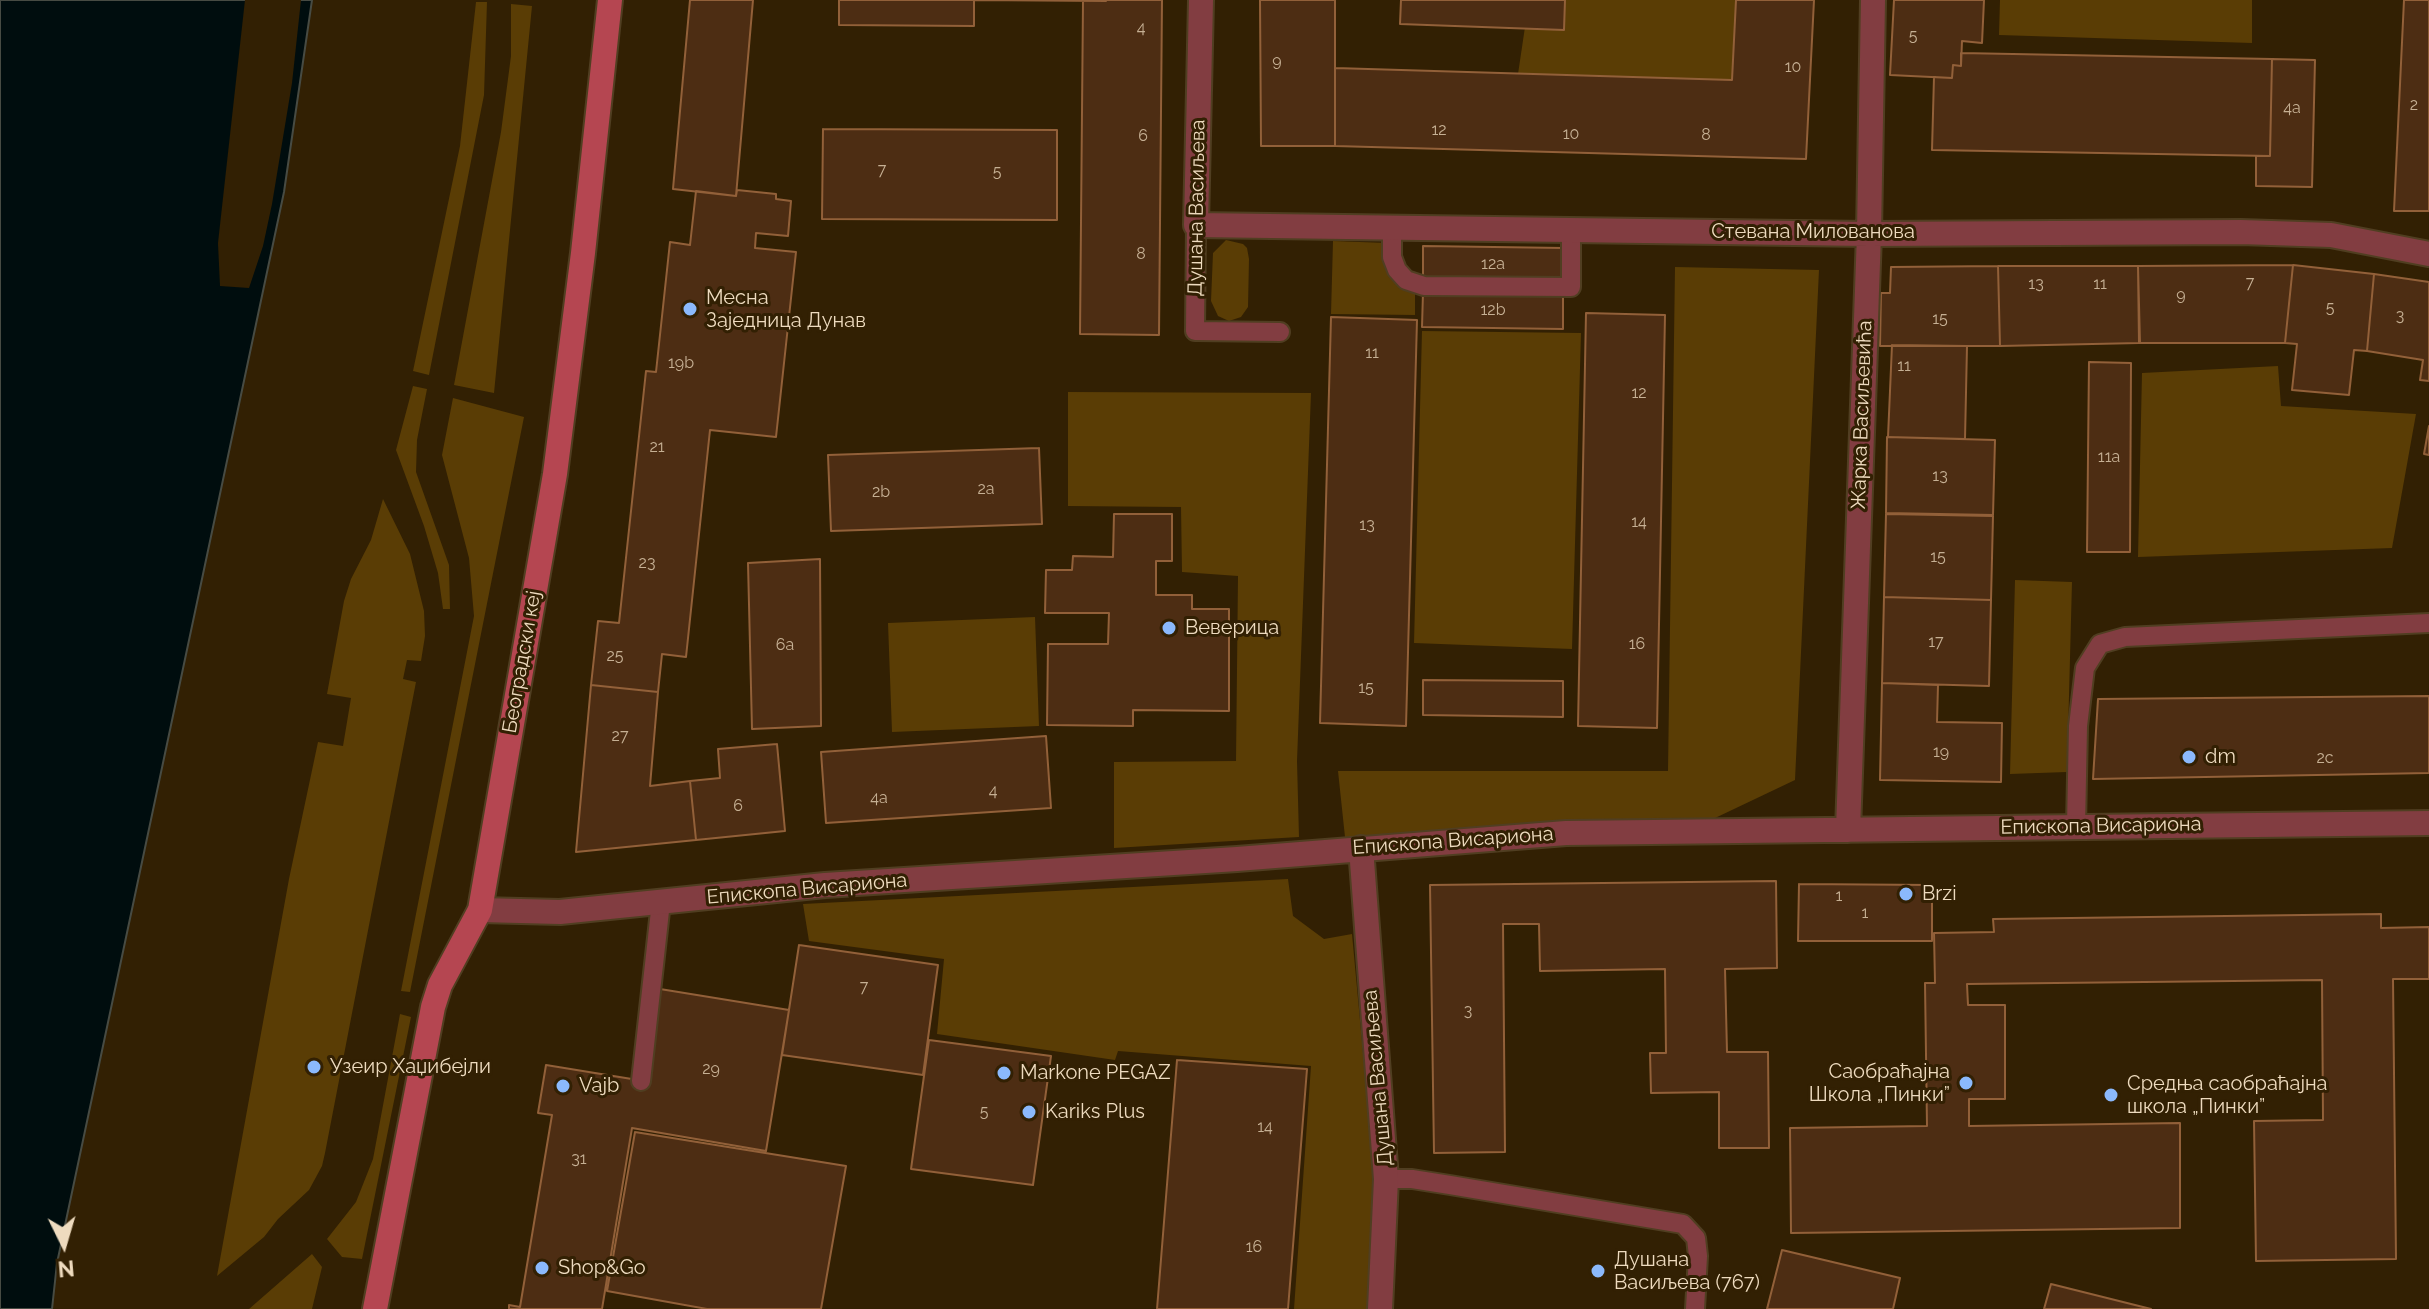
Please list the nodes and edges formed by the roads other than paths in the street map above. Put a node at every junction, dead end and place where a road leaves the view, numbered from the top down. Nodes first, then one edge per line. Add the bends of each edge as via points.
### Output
1 (610, 0) edge
2 (1201, 0) edge
3 (1873, 0) edge
4 (1196, 225) junction
5 (1392, 228) junction
6 (1571, 230) junction
7 (1869, 234) junction
8 (2429, 254) edge
9 (1280, 332) dead end
10 (2429, 623) edge
11 (2429, 823) edge
12 (2076, 827) junction
13 (1848, 830) junction
14 (1361, 848) junction
15 (661, 902) junction
16 (480, 910) junction
17 (641, 1081) dead end
18 (1386, 1179) junction
19 (375, 1309) edge
20 (1380, 1309) edge
21 (1695, 1309) edge

1 - 16 main road, Београдски кеј via 555,474
2 - 4 street, Душана Васиљева
3 - 7 street, Жарка Васиљевића
4 - 5 street, Стевана Милованова
4 - 9 lane, Душана Васиљева via 1195,331
5 - 6 street, Стевана Милованова
5 - 6 lane via 1397,270 1406,280 1424,286 1571,287
6 - 7 street, Стевана Милованова
7 - 8 street, Стевана Милованова via 2256,232 2331,235
7 - 13 street, Жарка Васиљевића
10 - 12 lane via 2125,637 2100,644 2085,668
11 - 12 street, Епископа Висариона
12 - 13 street, Епископа Висариона
13 - 14 street, Епископа Висариона via 1566,833
14 - 15 street, Епископа Висариона via 825,885
14 - 18 street, Душана Васиљева
15 - 16 street, Епископа Висариона via 560,912
15 - 17 lane
16 - 19 main road, Београдски кеј via 433,1007
18 - 20 street, Душана Васиљева
18 - 21 lane via 1683,1224 1696,1238

